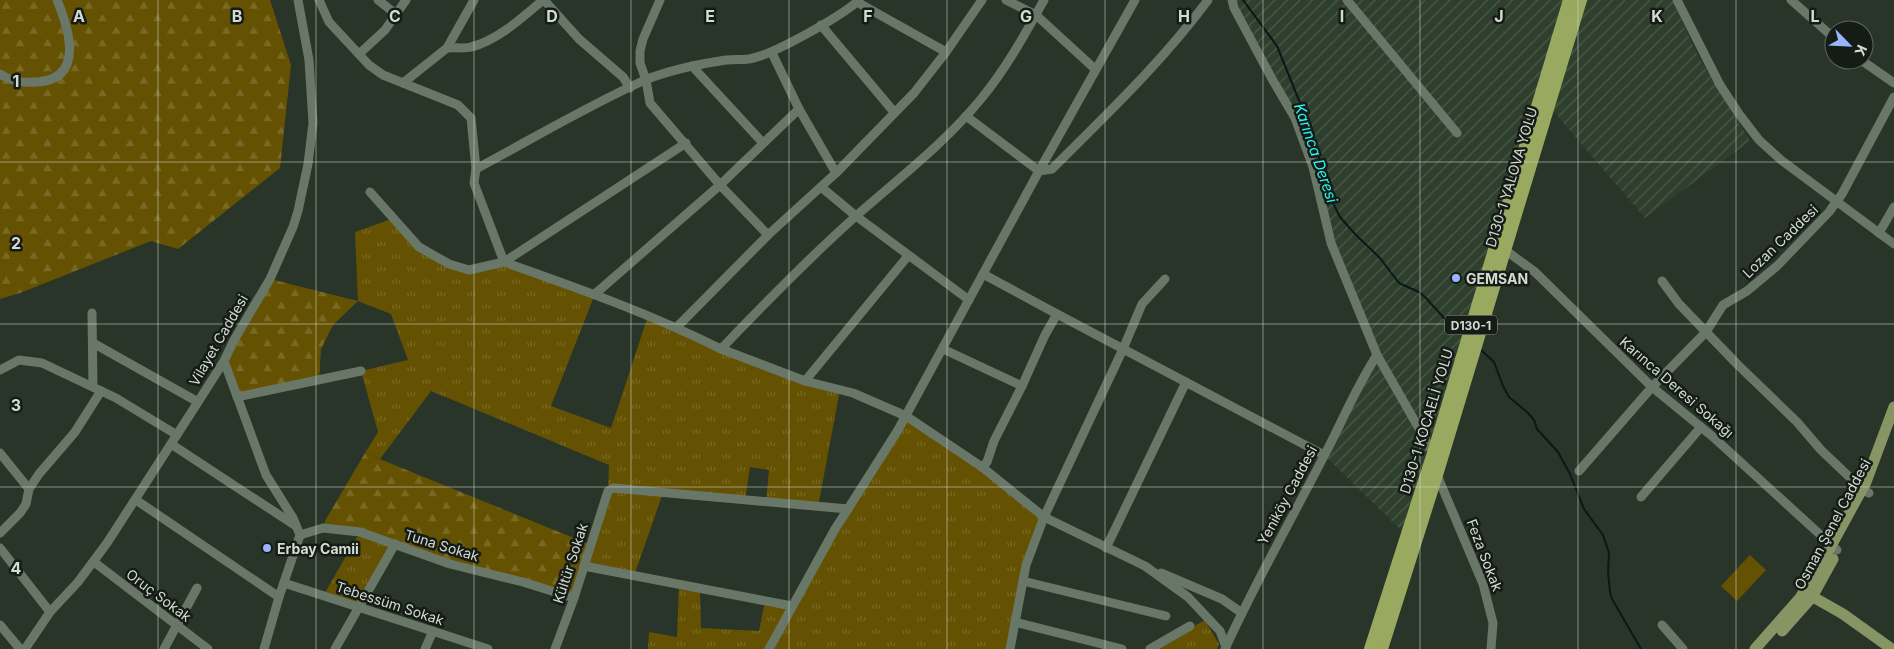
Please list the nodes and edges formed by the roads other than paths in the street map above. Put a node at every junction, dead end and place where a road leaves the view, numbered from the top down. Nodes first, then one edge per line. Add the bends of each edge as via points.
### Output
1 (56, 0) edge
2 (298, 0) edge
3 (319, 0) edge
4 (378, 0) edge
5 (406, 0) edge
6 (474, 0) edge
7 (544, 0) edge
8 (660, 0) edge
9 (982, 0) edge
10 (1006, 0) edge
11 (1044, 0) edge
12 (1134, 0) edge
13 (1208, 0) edge
14 (1232, 0) edge
15 (1347, 0) edge
16 (1569, 0) edge
17 (1581, 0) edge
18 (1677, 0) edge
19 (1791, 0) edge
20 (858, 1) edge
21 (396, 14) junction
22 (1036, 15) junction
23 (821, 25) junction
24 (1824, 29) edge
25 (447, 48) junction
26 (946, 52) junction
27 (772, 53) junction
28 (359, 54) junction
29 (692, 66) junction
30 (1095, 69) junction
31 (1874, 69) edge
32 (0, 74) edge
33 (646, 80) junction
34 (403, 83) junction
35 (1894, 83) edge
36 (630, 88) junction
37 (1894, 98) edge
38 (799, 109) junction
39 (894, 112) junction
40 (966, 116) junction
41 (1457, 133) dead end
42 (686, 143) junction
43 (763, 143) junction
44 (476, 169) junction
45 (1039, 171) junction
46 (836, 173) junction
47 (720, 185) junction
48 (821, 187) junction
49 (370, 192) dead end
50 (1838, 201) junction
51 (1894, 207) edge
52 (856, 216) junction
53 (1879, 233) junction
54 (768, 235) junction
55 (1894, 244) edge
56 (1504, 250) junction
57 (908, 256) junction
58 (504, 262) junction
59 (983, 274) junction
60 (1165, 280) dead end
61 (1662, 281) dead end
62 (595, 294) junction
63 (969, 300) junction
64 (92, 313) dead end
65 (1057, 314) junction
66 (676, 327) junction
67 (1706, 332) junction
68 (93, 343) junction
69 (721, 349) junction
70 (943, 349) junction
71 (1123, 349) junction
72 (1377, 355) junction
73 (224, 361) junction
74 (0, 370) edge
75 (361, 371) dead end
76 (805, 381) junction
77 (1186, 382) junction
78 (1022, 386) junction
79 (1652, 387) junction
80 (97, 389) junction
81 (237, 397) junction
82 (198, 402) junction
83 (1894, 406) edge
84 (906, 416) junction
85 (1701, 427) junction
86 (1894, 429) edge
87 (177, 435) junction
88 (171, 444) junction
89 (0, 453) edge
90 (1433, 453) junction
91 (1324, 455) junction
92 (982, 467) junction
93 (1578, 471) dead end
94 (1437, 474) junction
95 (29, 489) junction
96 (1865, 491) junction
97 (1641, 497) dead end
98 (136, 500) junction
99 (848, 509) junction
100 (1044, 517) junction
101 (299, 532) junction
102 (0, 533) edge
103 (395, 544) junction
104 (0, 548) edge
105 (1106, 548) junction
106 (1834, 548) junction
107 (94, 562) junction
108 (584, 566) junction
109 (1144, 566) junction
110 (1023, 581) junction
111 (284, 583) junction
112 (197, 588) dead end
113 (1810, 591) junction
114 (279, 597) junction
115 (574, 598) junction
116 (792, 606) junction
117 (358, 607) junction
118 (50, 612) junction
119 (1242, 614) junction
120 (1166, 616) dead end
121 (1015, 622) junction
122 (0, 625) edge
123 (177, 625) junction
124 (1662, 625) dead end
125 (1190, 626) dead end
126 (433, 631) junction
127 (1894, 641) edge
128 (1225, 648) edge
129 (20, 649) edge
130 (25, 649) edge
131 (164, 649) edge
132 (208, 649) edge
133 (264, 649) edge
134 (335, 649) edge
135 (425, 649) edge
136 (488, 649) edge
137 (555, 649) edge
138 (770, 649) edge
139 (1010, 649) edge
140 (1122, 649) edge
141 (1150, 649) edge
142 (1370, 649) edge
143 (1382, 649) edge
144 (1491, 649) edge
145 (1683, 649) edge
146 (1755, 649) edge
147 (1766, 649) edge
148 (1892, 649) edge

1 - 32 street via 65,19 71,49 66,68 50,81 27,83 9,80
2 - 73 street, Vilayet Caddesi via 309,60 313,122 308,164 298,211 270,279
3 - 28 street via 329,22
4 - 21 street
5 - 21 street
6 - 25 street
7 - 25 street via 494,37 471,47
7 - 36 street
8 - 33 street via 640,52
9 - 26 street
10 - 22 street
11 - 22 street
12 - 30 street
13 - 45 street via 1145,76 1052,169
14 - 72 street via 1295,118 1313,167 1331,243
15 - 41 street
16 - 90 highway, D130-1 KOCAELİ YOLU / D130-1
17 - 56 highway, D130-1 YALOVA YOLU / D130-1
18 - 50 street via 1720,85 1753,132 1773,154
19 - 24 street
20 - 23 street
20 - 26 street
21 - 28 street via 385,30
22 - 30 street
22 - 40 street via 1003,71
23 - 27 street
23 - 39 street
25 - 34 street
26 - 39 street via 914,93
27 - 29 street
27 - 38 street
28 - 34 street via 383,75
29 - 33 street
29 - 43 street
30 - 45 street
31 - 35 street
33 - 36 street
33 - 42 street via 650,103
34 - 44 street via 458,105 471,118
36 - 44 street via 588,107
37 - 50 street, Lozan Caddesi
38 - 43 street
38 - 46 street
39 - 46 street
40 - 45 street
40 - 52 street via 940,144
42 - 47 street
42 - 58 street
43 - 47 street
44 - 58 street via 474,183
45 - 59 street
46 - 48 street
47 - 54 street
47 - 62 street
48 - 52 street
48 - 54 street
49 - 58 street via 419,247 449,264 469,270
50 - 53 street
50 - 67 street, Lozan Caddesi via 1778,266 1723,305
51 - 53 street
52 - 57 street
52 - 69 street
53 - 55 street
54 - 66 street
56 - 79 street, Karınca Deresi Sokağı via 1535,272
56 - 94 highway, D130-1 YALOVA YOLU / D130-1
57 - 63 street
57 - 76 street
58 - 62 street
59 - 63 street
59 - 65 street
60 - 71 street via 1142,304
61 - 67 street via 1678,304
62 - 66 street
63 - 70 street
64 - 68 street
65 - 71 street
65 - 78 street
66 - 69 street
67 - 79 street, Lozan Caddesi
67 - 96 street
68 - 80 street
68 - 82 street
69 - 76 street
70 - 78 street
70 - 84 street
71 - 77 street
71 - 100 street
72 - 90 street
72 - 91 street, Yeniköy Caddesi via 1361,379
73 - 81 street
73 - 82 street, Vilayet Caddesi
74 - 80 street via 19,360 42,363
75 - 81 street
76 - 84 street via 853,392
77 - 91 street
77 - 105 street
78 - 92 street
79 - 85 street, Karınca Deresi Sokağı
79 - 93 street, Lozan Caddesi
80 - 87 street
80 - 95 street via 75,432
81 - 101 street via 266,475
82 - 87 street, Vilayet Caddesi
83 - 96 main road, Osman Şenel Caddesi
84 - 92 street
84 - 99 street
85 - 97 street
85 - 106 street, Karınca Deresi Sokağı
86 - 96 main road, Osman Şenel Caddesi via 1878,472
87 - 88 street, Vilayet Caddesi
88 - 98 street, Vilayet Caddesi
88 - 101 street
89 - 95 street
90 - 142 highway, D130-1 KOCAELİ YOLU / D130-1
91 - 119 street, Yeniköy Caddesi
92 - 100 street
94 - 143 highway, D130-1 YALOVA YOLU / D130-1
94 - 144 street, Feza Sokak via 1483,584 1493,623
95 - 102 street via 26,504
96 - 106 main road, Osman Şenel Caddesi
98 - 107 street, Vilayet Caddesi
98 - 114 street
99 - 108 street, Kültür Sokak via 613,488 608,491
99 - 116 street
100 - 105 street
100 - 110 street
101 - 103 street, Tuna Sokak via 323,528 360,532
101 - 111 street
103 - 115 street, Tuna Sokak via 450,564
103 - 117 street
104 - 118 street
105 - 109 street
106 - 113 main road, Osman Şenel Caddesi
107 - 118 street, Vilayet Caddesi
107 - 123 street, Oruç Sokak
108 - 115 street, Kültür Sokak
108 - 116 street
109 - 119 street via 1222,599
109 - 128 street via 1204,612 1220,631
110 - 120 street
110 - 121 street
111 - 114 street
111 - 117 street, Tebessüm Sokak
112 - 123 street
113 - 127 main road via 1850,611
113 - 146 main road, Osman Şenel Caddesi
113 - 147 main road, Osman Şenel Caddesi
113 - 148 main road
114 - 133 street
115 - 137 street, Kültür Sokak
116 - 138 street
117 - 126 street, Tebessüm Sokak
117 - 134 street
118 - 130 street, Vilayet Caddesi
119 - 128 street, Yeniköy Caddesi
121 - 139 street
121 - 140 street
122 - 129 street
123 - 131 street
123 - 132 street, Oruç Sokak
124 - 145 street
125 - 141 street
126 - 135 street
126 - 136 street, Tebessüm Sokak

